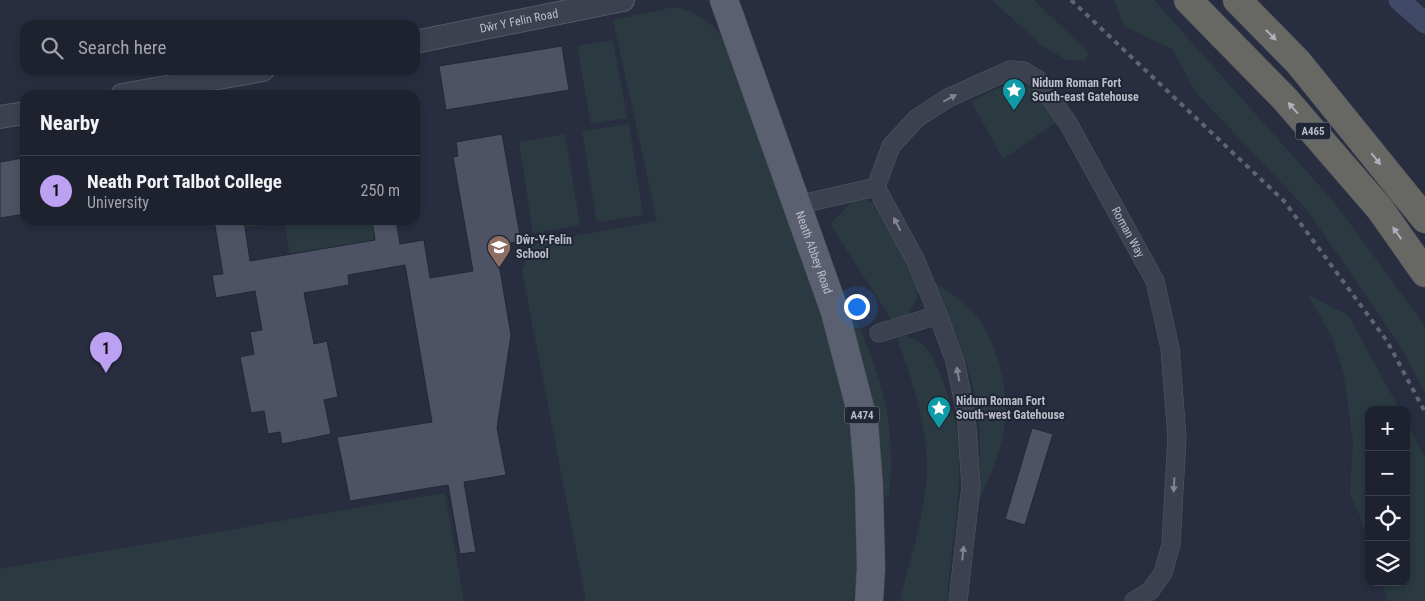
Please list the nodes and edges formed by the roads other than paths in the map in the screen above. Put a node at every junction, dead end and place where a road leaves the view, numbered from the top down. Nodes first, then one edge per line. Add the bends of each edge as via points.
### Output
1 (623, 0) edge
2 (724, 0) edge
3 (1188, 0) edge
4 (1237, 0) edge
5 (420, 41) edge
6 (235, 75) edge
7 (150, 90) edge
8 (20, 113) edge
9 (0, 117) edge
10 (876, 187) junction
11 (798, 205) junction
12 (1425, 219) edge
13 (1425, 273) edge
14 (938, 315) junction
15 (879, 332) dead end
16 (869, 601) edge
17 (958, 601) edge
18 (1134, 601) edge

1 - 5 street, Dŵr Y Felin Road
2 - 11 main road, Neath Abbey Road / A474
13 -> 3 highway, A465 via 1380,209 1285,99
4 -> 12 highway, A465 via 1298,62
6 - 7 street
8 - 9 street
10 - 11 street
14 -> 10 street via 916,261
10 -> 18 street, Roman Way via 891,146 917,118 948,98 1010,70 1024,71 1037,79 1068,123 1155,281 1170,348 1177,437 1171,545 1163,573 1150,591
11 - 16 main road, Neath Abbey Road / A474 via 835,312 864,423 869,487
14 - 15 street
17 -> 14 street via 971,486 966,414 955,361

